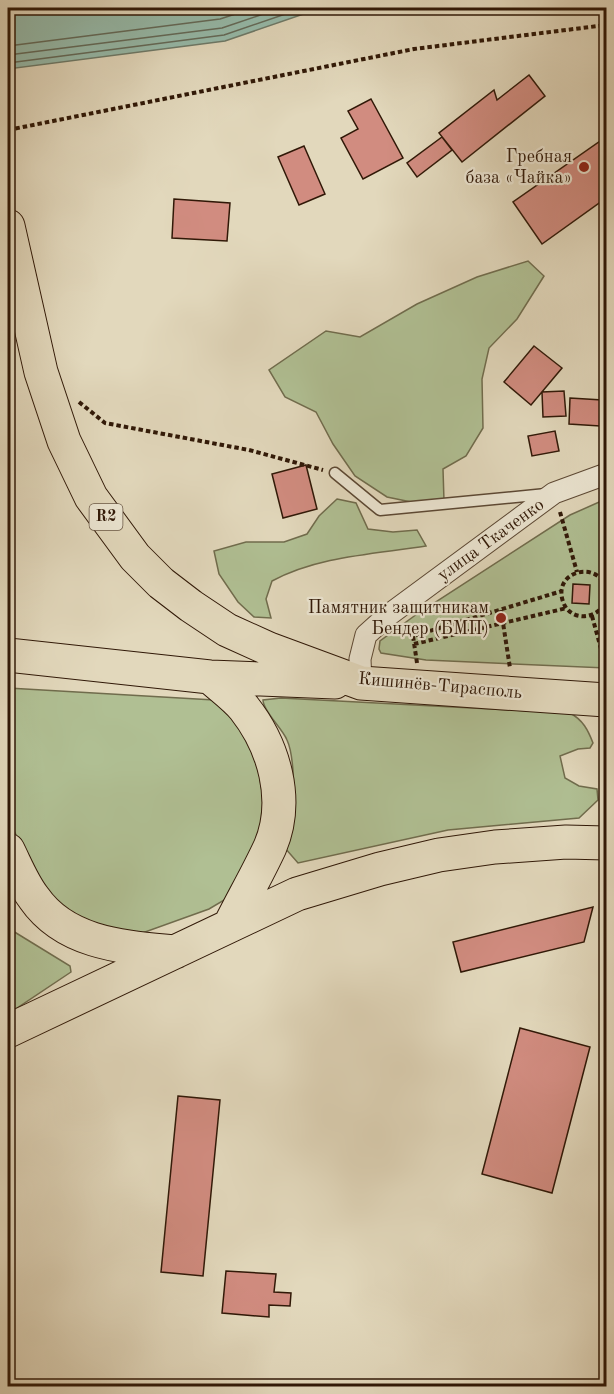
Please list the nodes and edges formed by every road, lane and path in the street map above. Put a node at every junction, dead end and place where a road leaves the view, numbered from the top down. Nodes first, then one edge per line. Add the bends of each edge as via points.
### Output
1 (606, 25) edge
2 (8, 130) edge
3 (8, 225) edge
4 (73, 396) dead end
5 (335, 473) joint
6 (606, 474) edge
7 (554, 493) junction
8 (577, 572) junction
9 (606, 585) edge
10 (562, 591) junction
11 (606, 600) edge
12 (567, 608) junction
13 (501, 610) junction
14 (592, 616) junction
15 (504, 624) junction
16 (414, 644) junction
17 (8, 654) edge
18 (606, 667) edge
19 (418, 670) dead end
20 (210, 677) junction
21 (361, 683) junction
22 (513, 692) junction
23 (604, 702) edge
24 (606, 824) edge
25 (566, 842) junction
26 (606, 843) edge
27 (8, 850) edge
28 (230, 925) junction
29 (177, 952) junction
30 (8, 1031) edge

1 - 2 path via 414,49
3 - 21 main road, Кишинёв-Тирасполь / R2 via 41,372 64,441 91,497 135,557 161,583 228,630
4 - 5 path via 105,423 249,450
5 - 7 lane via 380,510
6 - 7 street, улица Ткаченко
7 - 8 path
7 - 21 street, улица Ткаченко via 366,635 360,658
8 - 9 path via 595,573
8 - 10 path via 568,578
10 - 12 path
10 - 13 path
11 - 14 path
12 - 14 path via 577,615
12 - 15 path
13 - 15 path
13 - 16 path via 413,636
14 - 18 path
15 - 16 path
15 - 22 path
16 - 19 path
17 - 20 main road, R2
20 - 21 main road, R2
20 - 28 main road via 243,707 267,742 277,776 278,812 271,845
21 - 22 main road, Кишинёв-Тирасполь / R2
22 - 23 main road, Кишинёв-Тирасполь / R2
24 - 25 main road
25 - 26 main road
25 - 28 main road via 495,847 380,869 297,894
27 - 29 main road via 33,898 60,924 108,944
28 - 29 main road
29 - 30 main road

